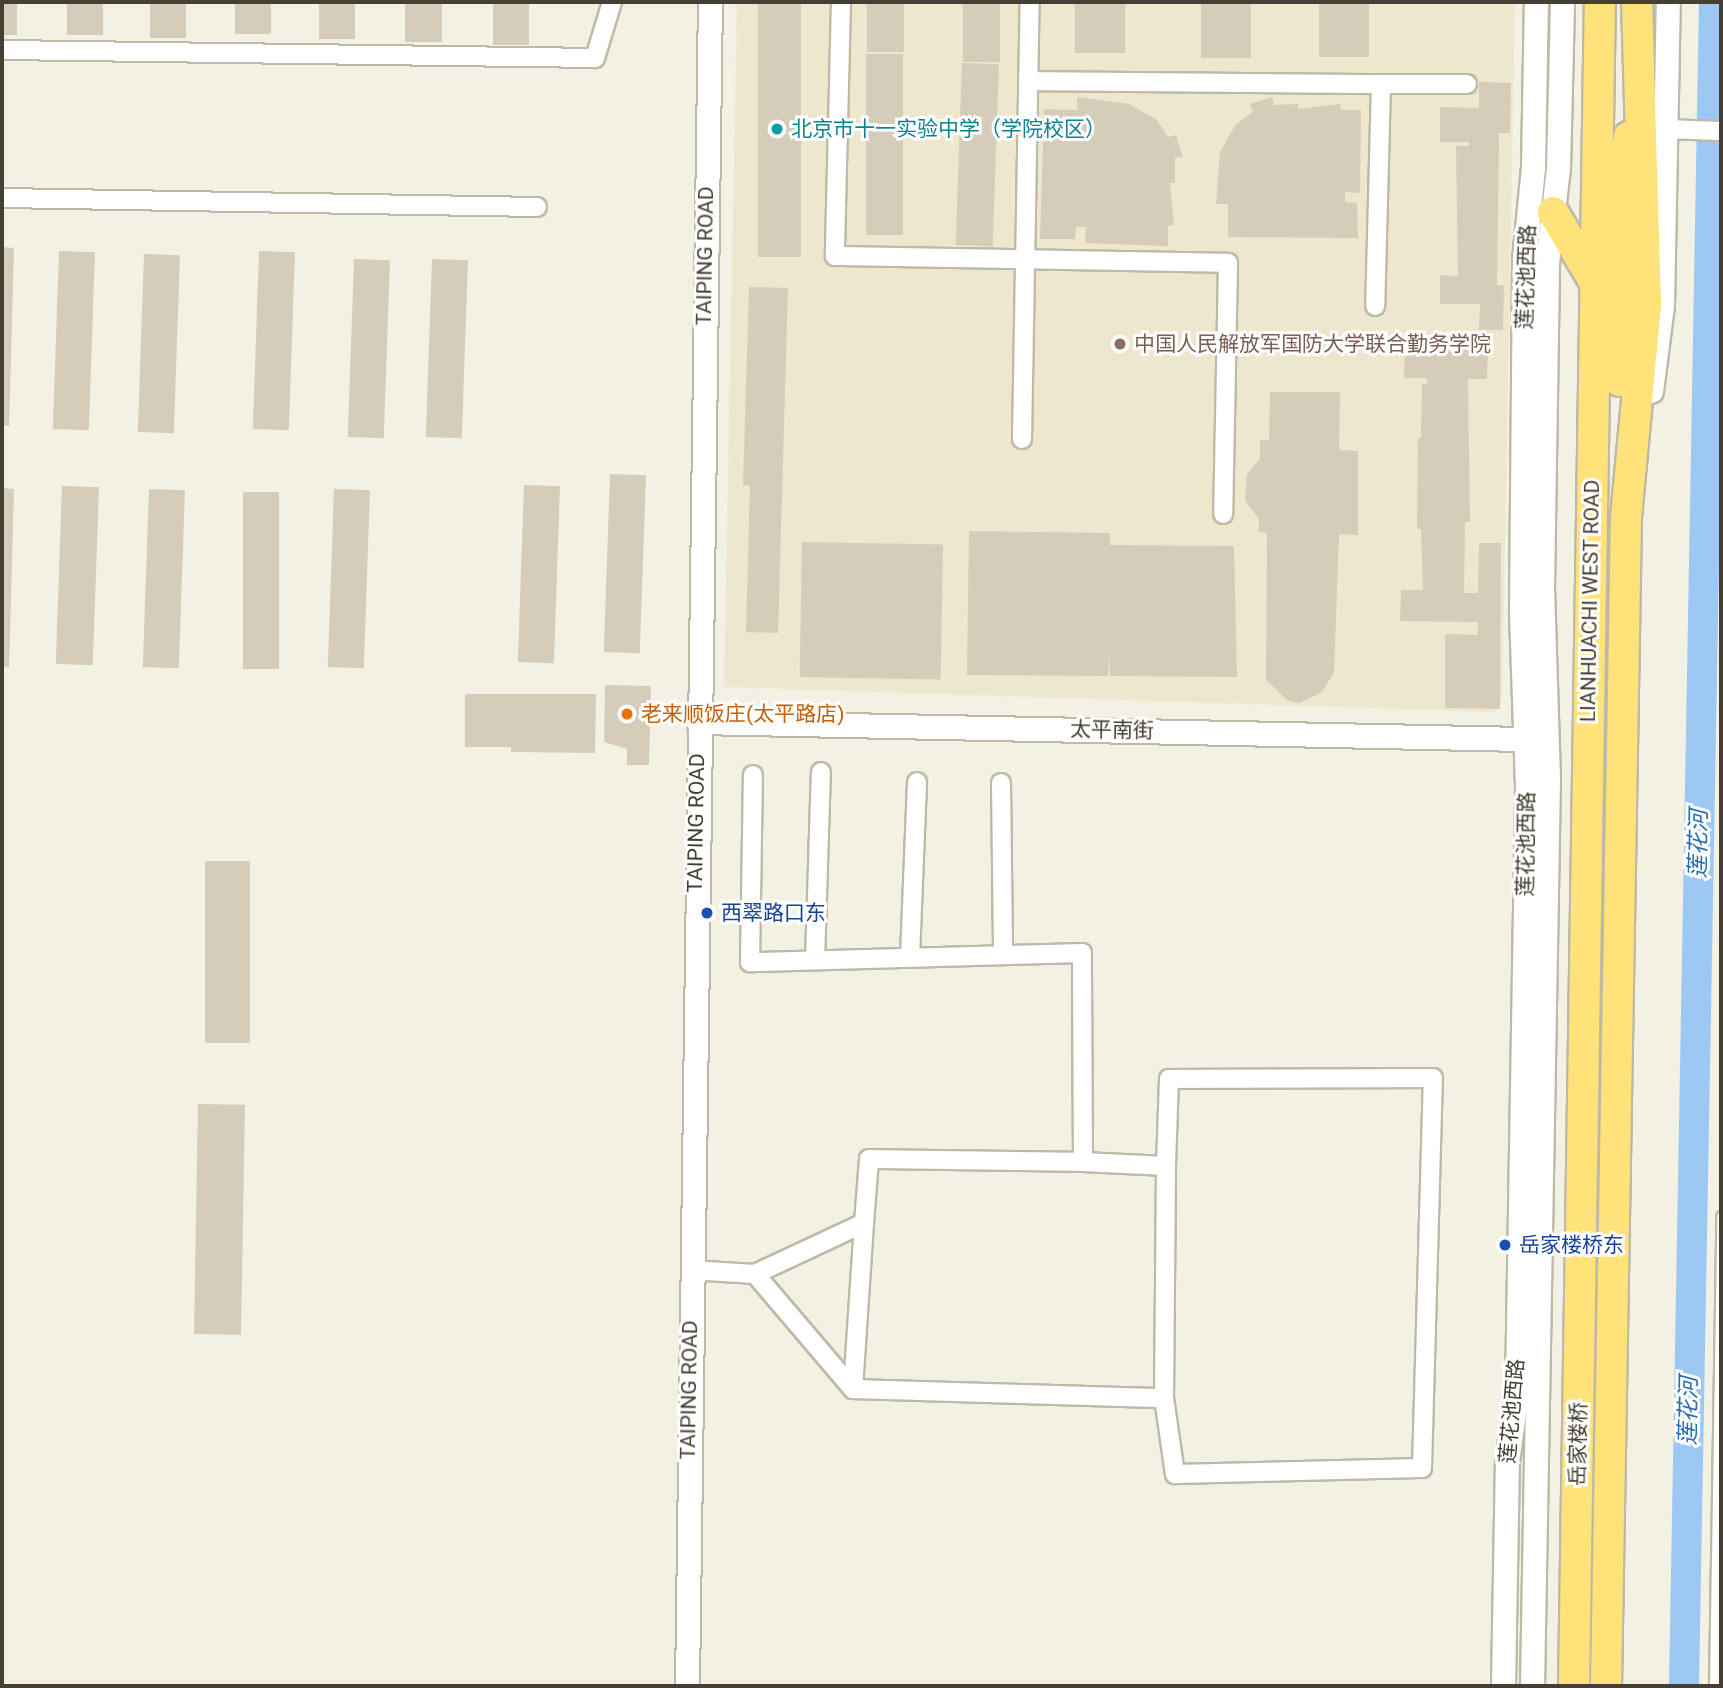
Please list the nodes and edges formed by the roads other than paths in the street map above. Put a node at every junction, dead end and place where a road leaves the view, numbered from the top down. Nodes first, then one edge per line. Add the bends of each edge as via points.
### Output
1 (612, 2) edge
2 (710, 2) edge
3 (841, 2) edge
4 (1030, 2) edge
5 (1536, 2) edge
6 (1562, 2) edge
7 (1600, 2) edge
8 (1637, 2) edge
9 (1668, 2) edge
10 (2, 50) edge
11 (1028, 82) junction
12 (1381, 84) junction
13 (1468, 84) dead end
14 (1667, 129) junction
15 (1721, 131) edge
16 (2, 198) edge
17 (537, 207) dead end
18 (1541, 211) junction
19 (1024, 259) junction
20 (1594, 281) junction
21 (1375, 306) dead end
22 (1022, 439) dead end
23 (1223, 514) dead end
24 (1626, 517) junction
25 (698, 722) junction
26 (1525, 739) junction
27 (821, 772) dead end
28 (754, 775) dead end
29 (917, 782) dead end
30 (1001, 783) dead end
31 (1003, 955) junction
32 (909, 957) junction
33 (815, 960) junction
34 (1083, 1162) junction
35 (1166, 1167) junction
36 (1582, 1201) joint
37 (1612, 1202) joint
38 (1721, 1216) edge
39 (864, 1223) junction
40 (691, 1270) junction
41 (755, 1273) junction
42 (853, 1389) junction
43 (1164, 1398) junction
44 (687, 1686) edge
45 (1503, 1686) edge
46 (1532, 1686) edge
47 (1574, 1686) edge
48 (1606, 1686) edge
49 (1714, 1686) edge

1 - 10 street via 595,58
2 - 25 street, TAIPING ROAD
3 - 19 street via 835,256
4 - 11 street
5 - 18 street, 莲花池西路
6 - 18 street, 莲花池西路
7 - 20 highway, LIANHUACHI WEST ROAD
8 - 24 highway, LIANHUACHI WEST ROAD via 1637,94 1647,212 1646,304
9 - 14 street
11 - 12 street
11 - 19 street
12 - 13 street
12 - 21 street
14 - 15 street
14 - 24 street via 1657,353
16 - 17 street
18 - 20 highway
18 - 26 street, 莲花池西路 via 1524,258 1521,611
18 - 46 street, 莲花池西路 via 1547,263 1542,587 1548,779
19 - 22 street
19 - 23 street via 1228,263
20 - 36 highway, LIANHUACHI WEST ROAD
24 - 37 highway, LIANHUACHI WEST ROAD
25 - 26 street, 太平南街
25 - 40 street, TAIPING ROAD
26 - 45 street, 莲花池西路 via 1517,1390 1507,1462
27 - 33 street
28 - 33 street via 750,962
29 - 32 street
30 - 31 street
31 - 32 street
31 - 34 street via 1082,953
32 - 33 street
34 - 35 street
34 - 39 street via 869,1159
35 - 43 street
35 - 43 street via 1169,1079 1433,1078 1422,1468 1175,1474
36 - 47 highway, 岳家楼桥
37 - 48 highway, 岳家楼桥
38 - 49 lane
39 - 41 street
39 - 42 street
40 - 41 street
40 - 44 street, TAIPING ROAD
41 - 42 street
42 - 43 street

